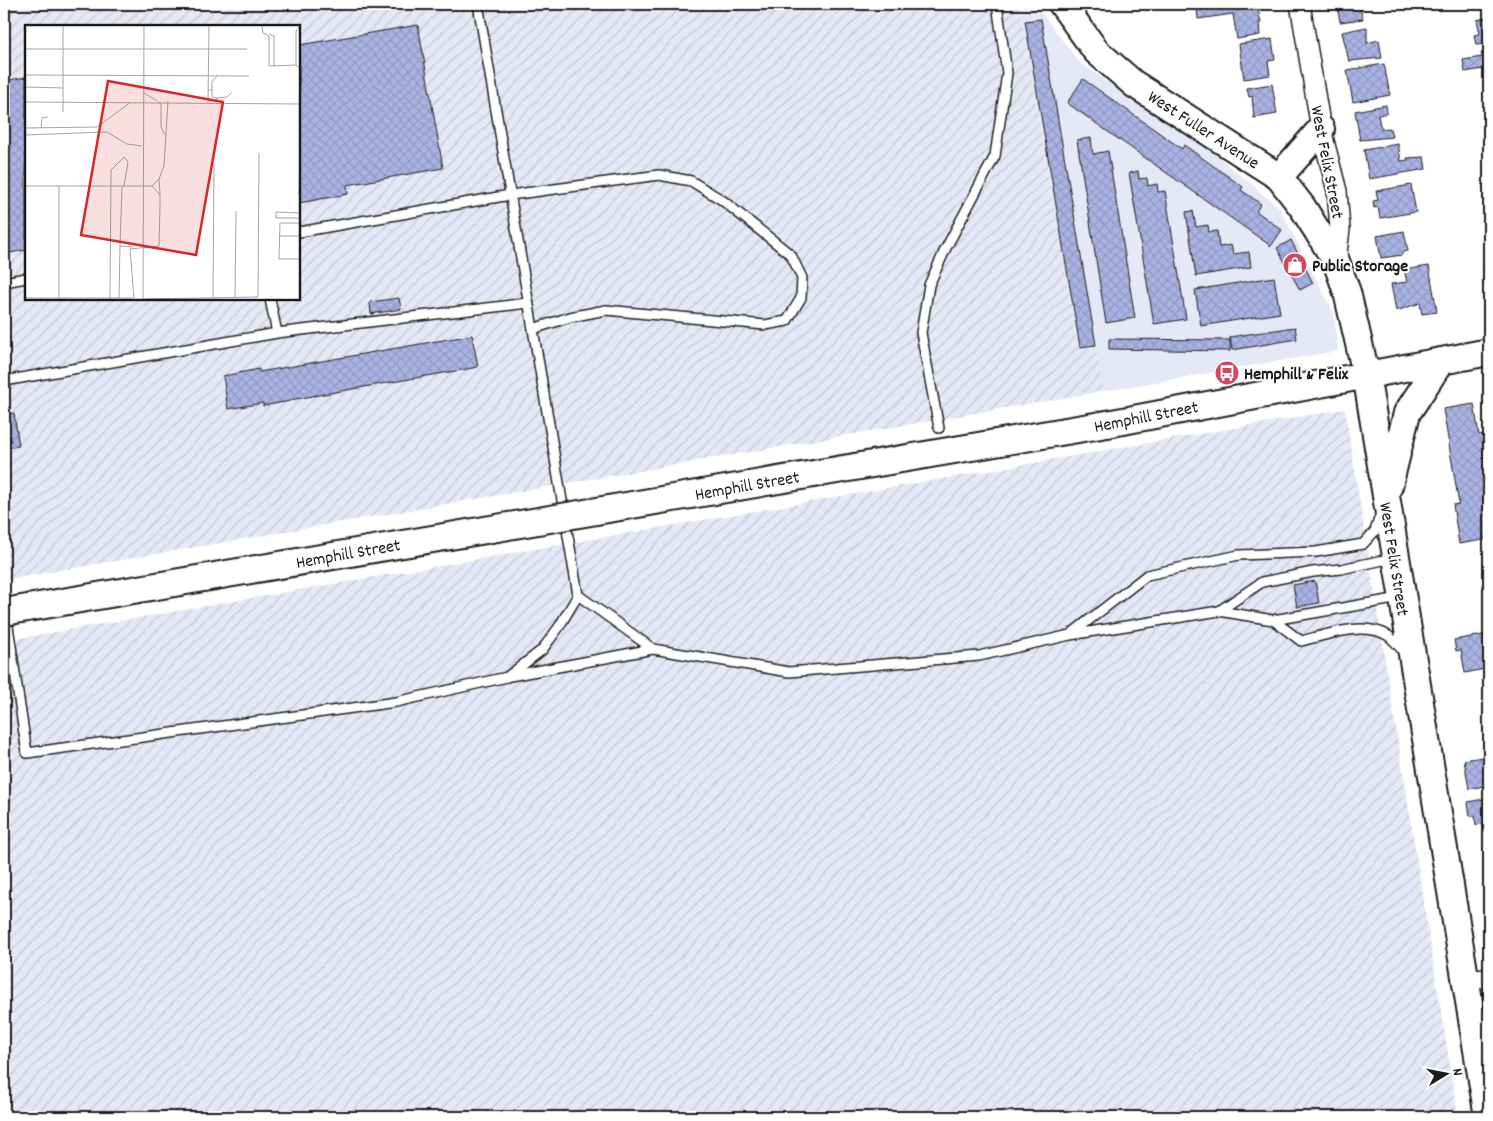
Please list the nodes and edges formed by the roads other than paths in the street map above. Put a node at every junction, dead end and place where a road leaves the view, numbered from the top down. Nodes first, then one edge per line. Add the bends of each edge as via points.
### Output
1 (478, 4) edge
2 (997, 4) edge
3 (1062, 4) edge
4 (1300, 4) edge
5 (1320, 130) junction
6 (1279, 177) junction
7 (510, 195) junction
8 (300, 232) edge
9 (1336, 261) junction
10 (25, 278) edge
11 (4, 282) edge
12 (270, 300) edge
13 (528, 303) junction
14 (532, 329) junction
15 (277, 333) junction
16 (1489, 352) edge
17 (1441, 361) junction
18 (1366, 374) junction
19 (4, 381) edge
20 (939, 428) dead end
21 (1386, 499) junction
22 (1395, 558) junction
23 (578, 595) junction
24 (1401, 597) junction
25 (4, 601) edge
26 (1219, 611) junction
27 (4, 612) edge
28 (1273, 620) junction
29 (1070, 636) junction
30 (653, 650) junction
31 (1412, 662) junction
32 (507, 677) junction
33 (1477, 979) edge
34 (1484, 1061) edge
35 (1488, 1117) edge

1 - 7 lane
2 - 20 lane via 1007,73 995,156 929,285 921,333
3 - 6 main road, West Fuller Avenue via 1096,51 1134,84
4 - 5 street, West Felix Street
5 - 6 main road
5 - 9 street, West Felix Street via 1337,191 1340,229
6 - 9 main road, West Fuller Avenue
7 - 8 lane
7 - 13 lane
7 - 14 lane via 659,175 691,181 722,200 791,254 802,278 801,298 786,320 765,325 606,310
9 - 18 main road, West Felix Street via 1347,292
10 - 11 lane
12 - 15 lane
13 - 14 lane
13 - 15 lane
14 - 23 lane
15 - 19 lane
16 - 17 main road, Hemphill Street
17 - 18 main road, Hemphill Street
17 - 21 main road via 1407,413
18 - 21 main road, West Felix Street
18 - 27 main road, Hemphill Street, bridge via 1108,424
21 - 22 main road, West Felix Street
21 - 29 lane via 1375,531 1363,544 1316,552 1239,555 1147,575
22 - 24 main road, West Felix Street
22 - 26 lane via 1262,582
23 - 30 lane
23 - 32 lane via 542,650
24 - 28 lane
24 - 31 main road, West Felix Street
25 - 32 lane via 27,753 396,702
26 - 28 lane
26 - 29 lane
28 - 31 lane via 1301,641 1363,629 1376,631 1389,636
29 - 30 lane via 978,656 789,672
30 - 32 lane
31 - 33 main road, West Felix Street
33 - 34 main road, West Felix Street
34 - 35 main road, West Felix Street

